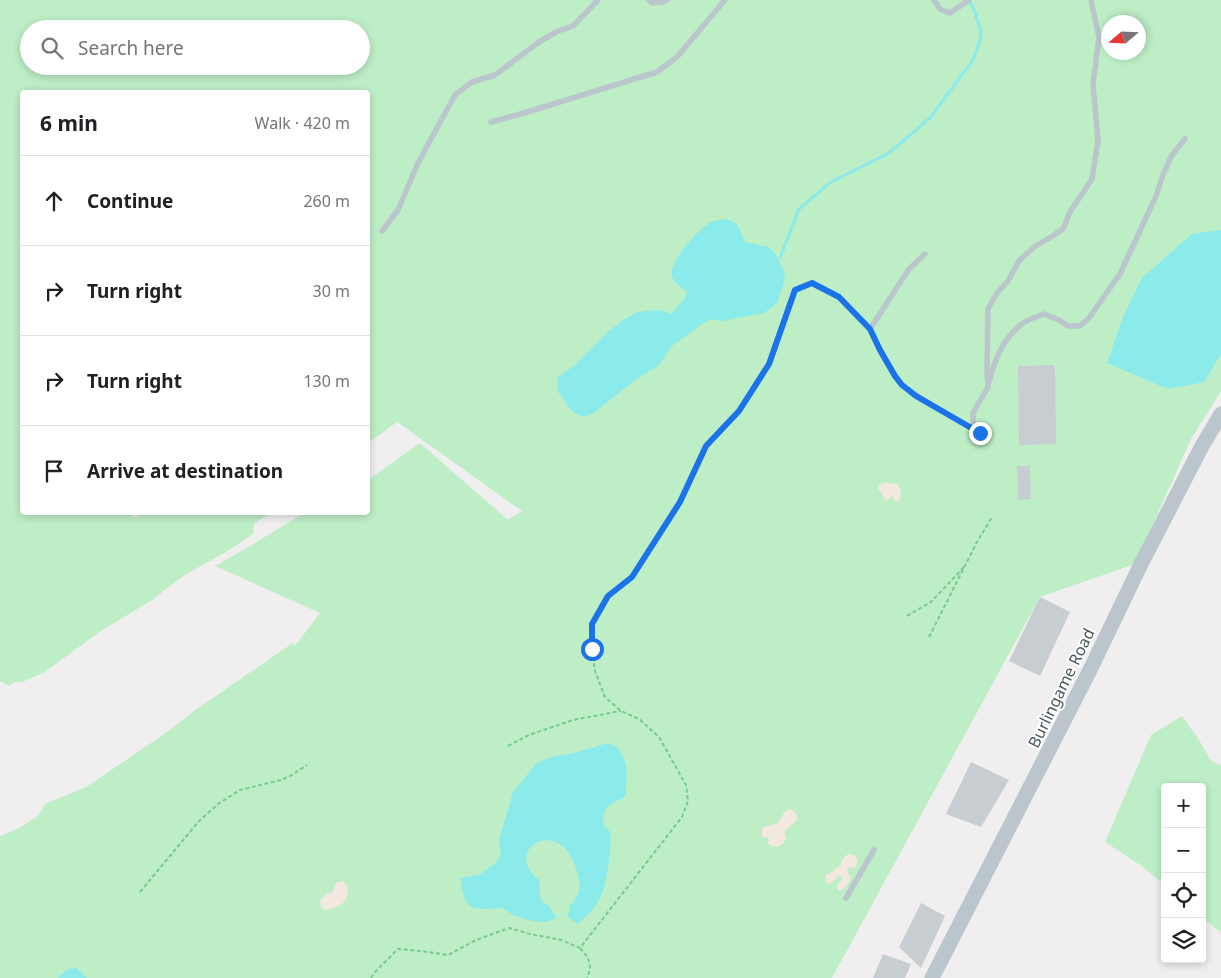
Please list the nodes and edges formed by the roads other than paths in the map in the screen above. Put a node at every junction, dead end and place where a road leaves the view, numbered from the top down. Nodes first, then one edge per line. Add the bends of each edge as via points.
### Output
1 (598, 0) edge
2 (649, 0) edge
3 (667, 0) edge
4 (725, 0) edge
5 (934, 0) edge
6 (969, 0) edge
7 (1091, 0) edge
8 (491, 122) dead end
9 (1185, 139) dead end
10 (382, 231) dead end
11 (925, 254) dead end
12 (988, 387) junction
13 (1221, 414) edge
14 (874, 850) dead end
15 (846, 898) dead end
16 (932, 978) edge

1 - 10 lane via 573,26 539,42 495,75 472,82 455,95 418,163 398,210
2 - 3 lane via 652,3
4 - 8 lane via 676,57 657,72
5 - 6 lane via 940,9 950,13
7 - 12 lane via 1099,37 1093,85 1098,141 1092,179 1063,229 1019,261 988,309
9 - 12 lane via 1172,155 1120,274 1089,318 1080,326 1068,326 1044,314 1022,323 1004,343 995,360
11 - 12 lane via 909,269 870,329 902,385 980,433 973,424 973,413
13 - 16 street, Burlingame Road via 1144,558
14 - 15 lane

